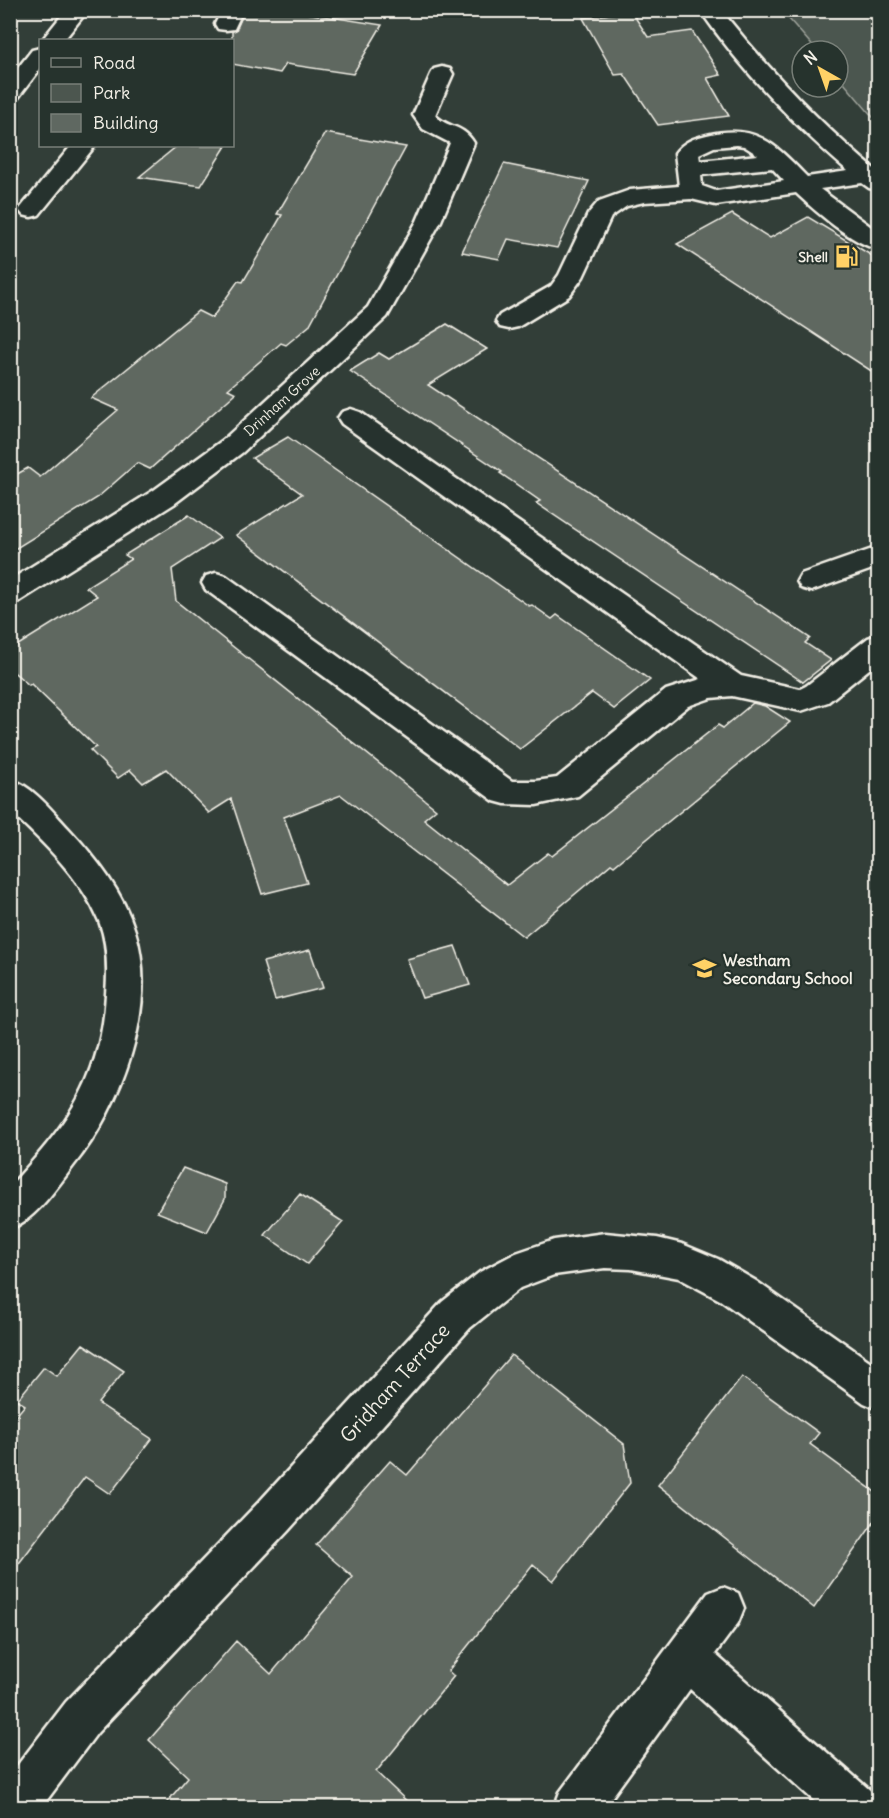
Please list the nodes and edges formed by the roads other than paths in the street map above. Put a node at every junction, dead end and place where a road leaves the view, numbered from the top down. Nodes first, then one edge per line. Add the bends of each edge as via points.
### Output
1 (78, 10) edge
2 (710, 10) edge
3 (54, 39) edge
4 (39, 57) edge
5 (442, 74) dead end
6 (10, 93) edge
7 (82, 147) edge
8 (873, 180) edge
9 (802, 186) junction
10 (694, 192) junction
11 (31, 210) dead end
12 (879, 242) edge
13 (509, 321) dead end
14 (351, 418) dead end
15 (879, 557) edge
16 (811, 581) dead end
17 (216, 583) dead end
18 (10, 594) edge
19 (879, 646) edge
20 (732, 685) junction
21 (10, 791) edge
22 (10, 1212) edge
23 (879, 1390) edge
24 (723, 1608) dead end
25 (687, 1657) junction
26 (15, 1808) edge
27 (576, 1808) edge
28 (856, 1808) edge

1 - 3 street
2 - 8 street via 753,65
4 - 6 street
5 - 18 street, Drinham Grove via 424,115 453,132 460,140 460,150 429,221 378,311 233,446 164,497
7 - 11 street
8 - 9 street
9 - 10 street via 716,198
9 - 10 street via 778,160 688,169
9 - 12 street
10 - 13 street via 607,205 560,291
14 - 20 street
15 - 16 street
17 - 20 street via 505,792 544,794 567,787 677,698 710,687
19 - 20 street via 818,694 801,700
21 - 22 street via 50,829 100,892 117,923 126,969 120,1033 104,1088 86,1125 63,1156
23 - 26 street, Gridham Terrace via 736,1289 671,1259 636,1252 580,1253 538,1263 507,1276 456,1316 86,1713
24 - 25 street
25 - 27 street
25 - 28 street

